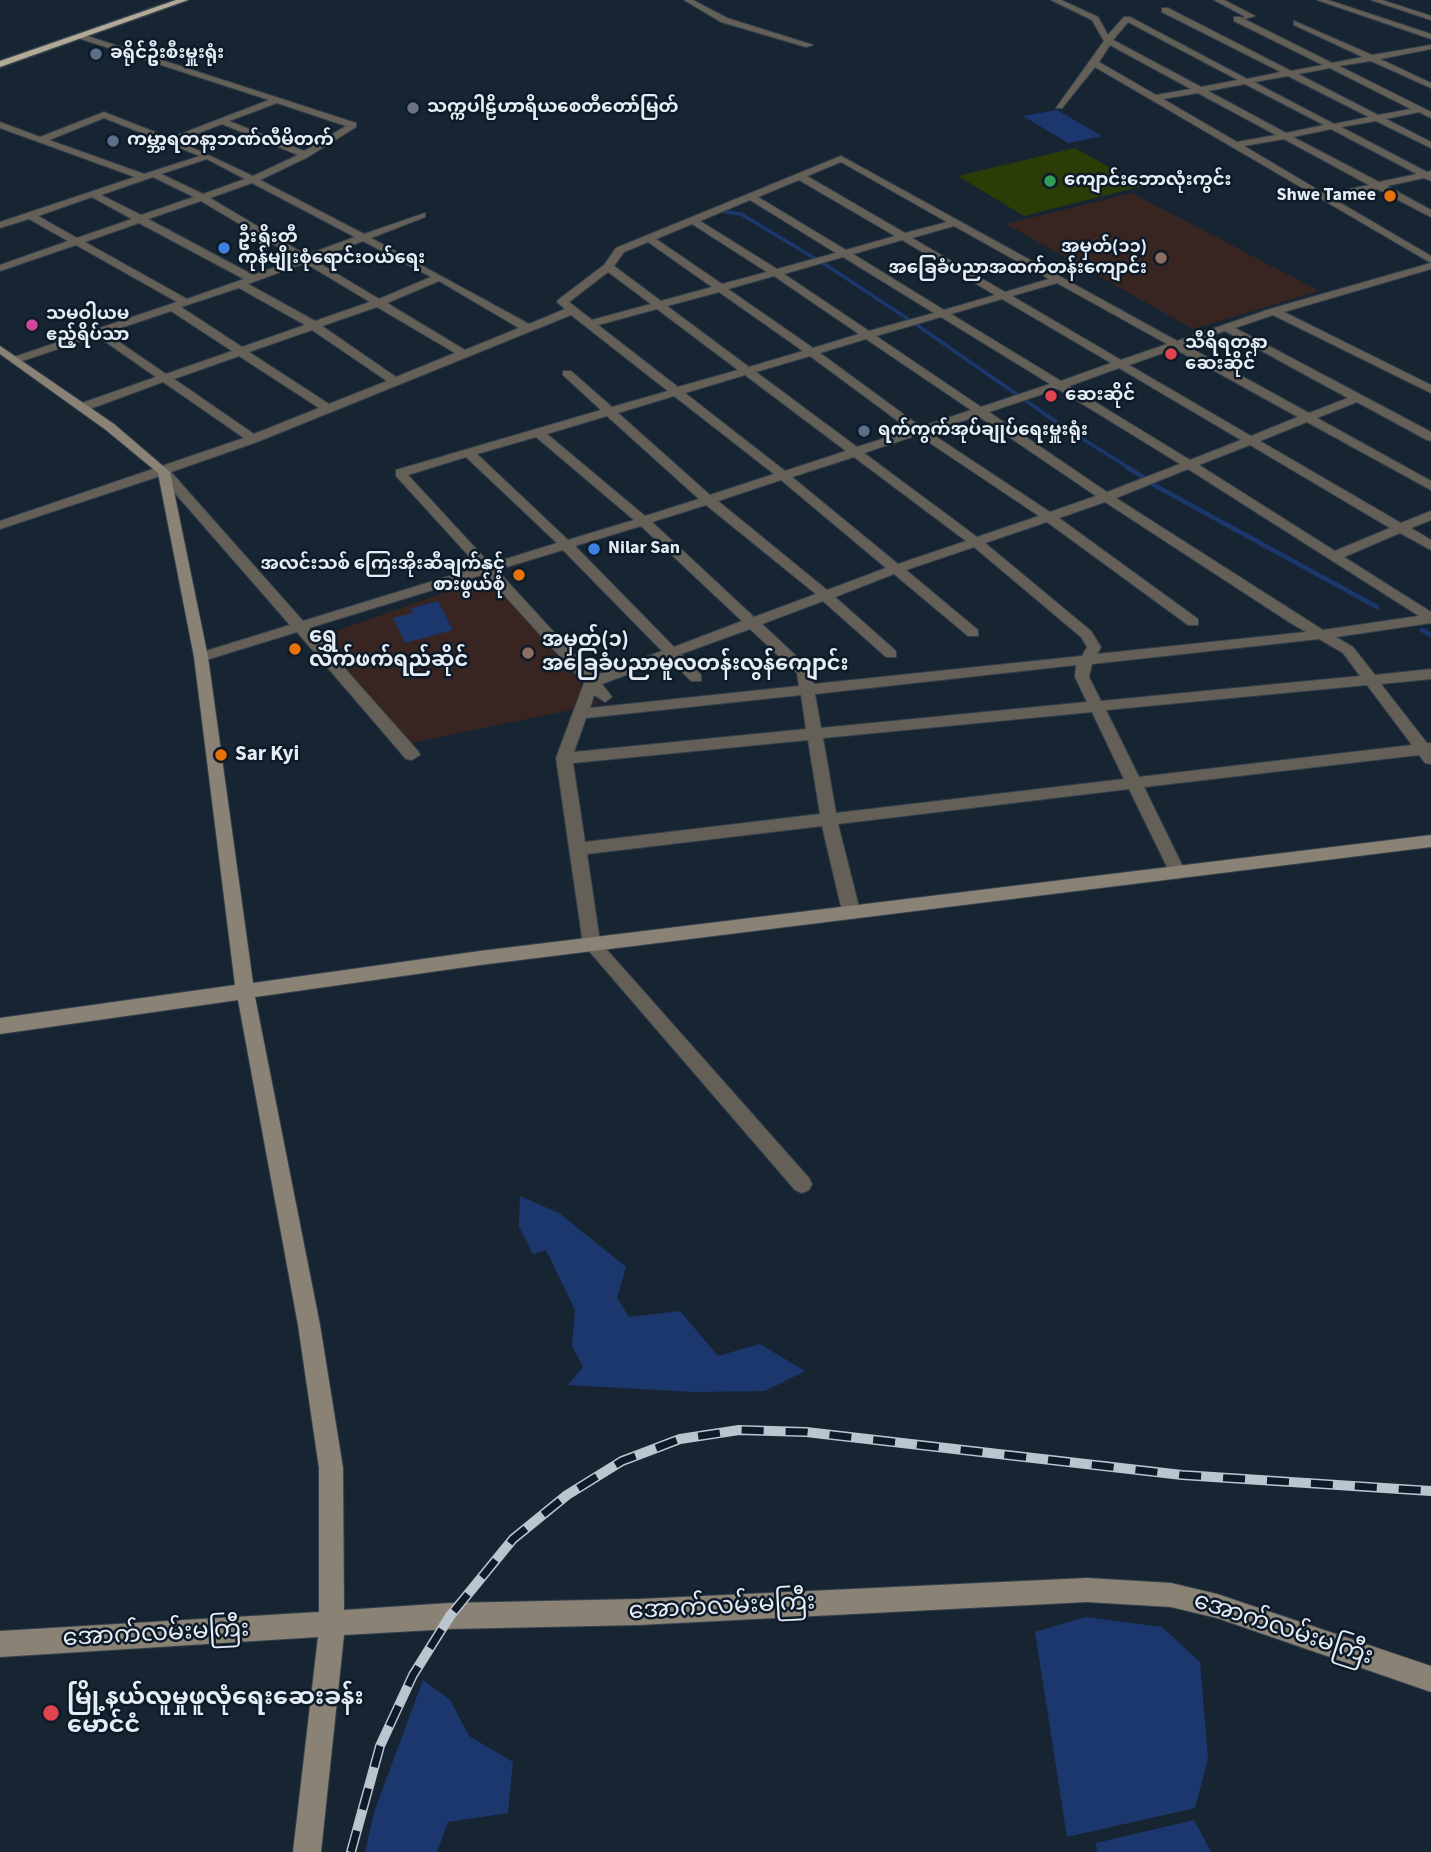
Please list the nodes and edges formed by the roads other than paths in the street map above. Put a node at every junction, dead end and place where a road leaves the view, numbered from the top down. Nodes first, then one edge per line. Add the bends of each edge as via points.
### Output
1 (184, 0) edge
2 (688, 0) edge
3 (1055, 0) edge
4 (1219, 0) edge
5 (1321, 0) edge
6 (1375, 0) edge
7 (1165, 10) dead end
8 (1431, 18) edge
9 (1297, 23) dead end
10 (81, 36) junction
11 (1431, 37) edge
12 (1108, 41) junction
13 (809, 45) dead end
14 (1431, 47) edge
15 (1410, 50) junction
16 (1371, 58) junction
17 (1431, 59) edge
18 (1093, 62) junction
19 (0, 64) edge
20 (1331, 66) junction
21 (1290, 74) junction
22 (1249, 81) junction
23 (1431, 86) edge
24 (1200, 90) junction
25 (1156, 98) junction
26 (280, 99) junction
27 (1059, 106) dead end
28 (1431, 107) edge
29 (1420, 109) junction
30 (1431, 115) edge
31 (1378, 117) junction
32 (221, 121) junction
33 (1334, 126) junction
34 (2, 128) edge
35 (1286, 135) junction
36 (40, 140) junction
37 (170, 141) junction
38 (1237, 145) junction
39 (1431, 145) edge
40 (305, 155) junction
41 (208, 156) junction
42 (148, 175) junction
43 (798, 175) junction
44 (1429, 176) edge
45 (254, 179) junction
46 (1379, 186) junction
47 (93, 194) junction
48 (202, 197) junction
49 (752, 197) junction
50 (1325, 197) junction
51 (1431, 214) edge
52 (30, 215) junction
53 (422, 215) dead end
54 (141, 219) junction
55 (692, 220) junction
56 (957, 222) junction
57 (0, 225) edge
58 (647, 237) junction
59 (904, 237) junction
60 (366, 238) junction
61 (77, 241) junction
62 (844, 253) junction
63 (307, 259) junction
64 (1431, 260) edge
65 (1431, 266) edge
66 (1, 267) edge
67 (608, 267) junction
68 (776, 273) junction
69 (439, 277) junction
70 (252, 279) junction
71 (1059, 279) junction
72 (240, 284) junction
73 (722, 289) junction
74 (1003, 295) junction
75 (377, 300) junction
76 (185, 302) junction
77 (657, 306) junction
78 (173, 307) junction
79 (573, 310) junction
80 (1274, 311) junction
81 (941, 313) junction
82 (557, 316) junction
83 (588, 321) junction
84 (311, 324) junction
85 (526, 327) junction
86 (1225, 327) junction
87 (98, 332) junction
88 (866, 336) junction
89 (1177, 343) junction
90 (0, 349) edge
91 (239, 351) junction
92 (812, 352) junction
93 (464, 354) junction
94 (15, 360) junction
95 (1119, 363) junction
96 (746, 372) junction
97 (567, 373) dead end
98 (163, 378) junction
99 (396, 382) junction
100 (1058, 384) junction
101 (1431, 390) edge
102 (675, 393) junction
103 (1359, 398) junction
104 (83, 407) junction
105 (328, 408) junction
106 (976, 410) junction
107 (609, 411) junction
108 (1308, 417) junction
109 (918, 430) junction
110 (538, 432) junction
111 (1431, 437) edge
112 (253, 439) junction
113 (1248, 439) junction
114 (468, 452) junction
115 (854, 452) junction
116 (1189, 464) junction
117 (164, 472) junction
118 (781, 474) junction
119 (1431, 486) edge
120 (1106, 497) junction
121 (706, 498) junction
122 (1048, 516) junction
123 (1431, 516) edge
124 (643, 521) junction
125 (0, 525) edge
126 (1402, 528) junction
127 (977, 543) junction
128 (566, 545) junction
129 (1431, 546) edge
130 (1335, 556) junction
131 (489, 568) junction
132 (896, 569) junction
133 (825, 595) junction
134 (1431, 618) edge
135 (751, 622) junction
136 (1193, 622) dead end
137 (302, 627) junction
138 (973, 633) dead end
139 (1326, 635) junction
140 (670, 653) junction
141 (891, 654) dead end
142 (201, 657) junction
143 (1087, 659) junction
144 (1431, 674) edge
145 (696, 678) dead end
146 (1370, 680) junction
147 (591, 683) junction
148 (807, 690) junction
149 (605, 697) dead end
150 (1099, 706) junction
151 (580, 714) junction
152 (813, 734) junction
153 (1429, 752) edge
154 (412, 754) dead end
155 (564, 758) junction
156 (1135, 783) junction
157 (829, 819) junction
158 (1431, 841) edge
159 (577, 849) junction
160 (1178, 873) junction
161 (851, 911) junction
162 (592, 944) junction
163 (245, 990) junction
164 (0, 1026) edge
165 (802, 1184) dead end
166 (332, 1625) junction
167 (0, 1644) edge
168 (1431, 1679) edge
169 (307, 1852) edge

1 - 10 highway
2 - 13 street via 724,20
3 - 12 street via 1095,19
4 - 20 street via 1251,16 1237,19
5 - 11 street
6 - 8 street
7 - 21 street
9 - 16 street
10 - 19 highway
10 - 26 street
12 - 18 street
12 - 22 street via 1127,19
12 - 24 street
14 - 15 street
15 - 16 street
15 - 17 street
16 - 20 street
16 - 23 street
18 - 25 street
18 - 27 street
20 - 21 street
20 - 29 street
21 - 22 street
21 - 31 street
22 - 24 street
22 - 33 street
24 - 25 street
24 - 35 street
25 - 38 street
26 - 32 street
26 - 40 street via 353,125
28 - 29 street
29 - 30 street
29 - 31 street
31 - 33 street
31 - 39 street
32 - 37 street
32 - 40 street
33 - 35 street
33 - 44 street
34 - 36 street
35 - 38 street
35 - 46 street
36 - 37 street via 104,115
36 - 42 street
37 - 41 street
38 - 50 street
40 - 45 street
41 - 42 street
41 - 45 street
42 - 47 street
42 - 48 street
43 - 49 street
43 - 56 street via 841,159
43 - 59 street
44 - 46 street
45 - 48 street
45 - 60 street
46 - 50 street
46 - 51 street
47 - 52 street
47 - 54 street
48 - 54 street
48 - 63 street
49 - 55 street
49 - 62 street
50 - 64 street
52 - 57 street
52 - 61 street
53 - 60 street
54 - 61 street
54 - 70 street
55 - 58 street
55 - 68 street
56 - 59 street
56 - 71 street
58 - 67 street via 620,250
58 - 73 street
59 - 62 street
59 - 74 street
60 - 63 street
60 - 69 street
61 - 66 street
61 - 76 street
62 - 68 street
62 - 81 street
63 - 70 street
63 - 75 street
65 - 80 street
67 - 77 street
67 - 79 street via 562,302
68 - 73 street
68 - 88 street
69 - 75 street
69 - 85 street
70 - 72 street
71 - 74 street
71 - 89 street
72 - 76 street
72 - 84 street
73 - 77 street
73 - 92 street
74 - 81 street
74 - 95 street
75 - 84 street
75 - 93 street
76 - 78 street
77 - 83 street
77 - 96 street
78 - 87 street
78 - 91 street
79 - 82 street
79 - 83 street
80 - 86 street
80 - 101 street
81 - 88 street
81 - 100 street
82 - 83 street
82 - 85 street
83 - 102 street
84 - 91 street
84 - 99 street
85 - 93 street
86 - 89 street
86 - 103 street
87 - 94 street
87 - 98 street
88 - 92 street
88 - 106 street
89 - 95 street
89 - 108 street
90 - 94 main road
91 - 98 street
91 - 105 street
92 - 96 street
92 - 109 street
93 - 99 street
94 - 104 main road
95 - 100 street
95 - 113 street
96 - 102 street
96 - 115 street
97 - 107 street
98 - 104 street
98 - 112 street
99 - 105 street
100 - 106 street
100 - 116 street
102 - 107 street
102 - 118 street
103 - 108 street
103 - 111 street
104 - 117 main road
105 - 112 street
106 - 109 street
106 - 120 street
107 - 110 street
107 - 121 street
108 - 113 street
108 - 119 street
109 - 115 street
109 - 122 street
110 - 114 street
110 - 124 street
112 - 117 street
113 - 116 street
113 - 126 street
114 - 128 street
114 - 131 street via 400,474
115 - 118 street
115 - 127 street
116 - 120 street
116 - 130 street
117 - 125 street
117 - 137 street
117 - 142 main road
118 - 121 street
118 - 132 street
120 - 122 street
120 - 139 street
121 - 124 street
121 - 133 street
122 - 127 street
122 - 136 street
123 - 126 street
124 - 128 street
124 - 135 street
126 - 129 street
126 - 130 street
127 - 132 street
127 - 143 street via 1086,634 1094,647
128 - 131 street
128 - 140 street
130 - 134 street
131 - 137 street
131 - 147 street
132 - 133 street
132 - 138 street
133 - 135 street
133 - 141 street
134 - 139 street
135 - 140 street
135 - 148 street via 804,671
137 - 142 street
137 - 154 street
139 - 143 street
139 - 146 street via 1348,650
140 - 145 street
140 - 147 street
142 - 163 main road
143 - 148 street
143 - 150 street via 1082,677
144 - 146 street
146 - 150 street
146 - 153 street
147 - 149 street
147 - 151 street
148 - 151 street
148 - 152 street
150 - 152 street
150 - 156 street
151 - 155 street
152 - 155 street
152 - 157 street
153 - 156 street
155 - 159 street
156 - 157 street
156 - 160 street
157 - 159 street
157 - 161 street
158 - 160 main road
159 - 162 street
160 - 161 main road
161 - 162 main road
162 - 163 main road
162 - 165 street
163 - 164 main road
163 - 166 main road via 309,1325 331,1468
166 - 167 main road, အောက်လမ်းမကြီး
166 - 168 main road, အောက်လမ်းမကြီး via 450,1616 639,1612 1087,1590 1171,1595 1217,1606
166 - 169 main road

